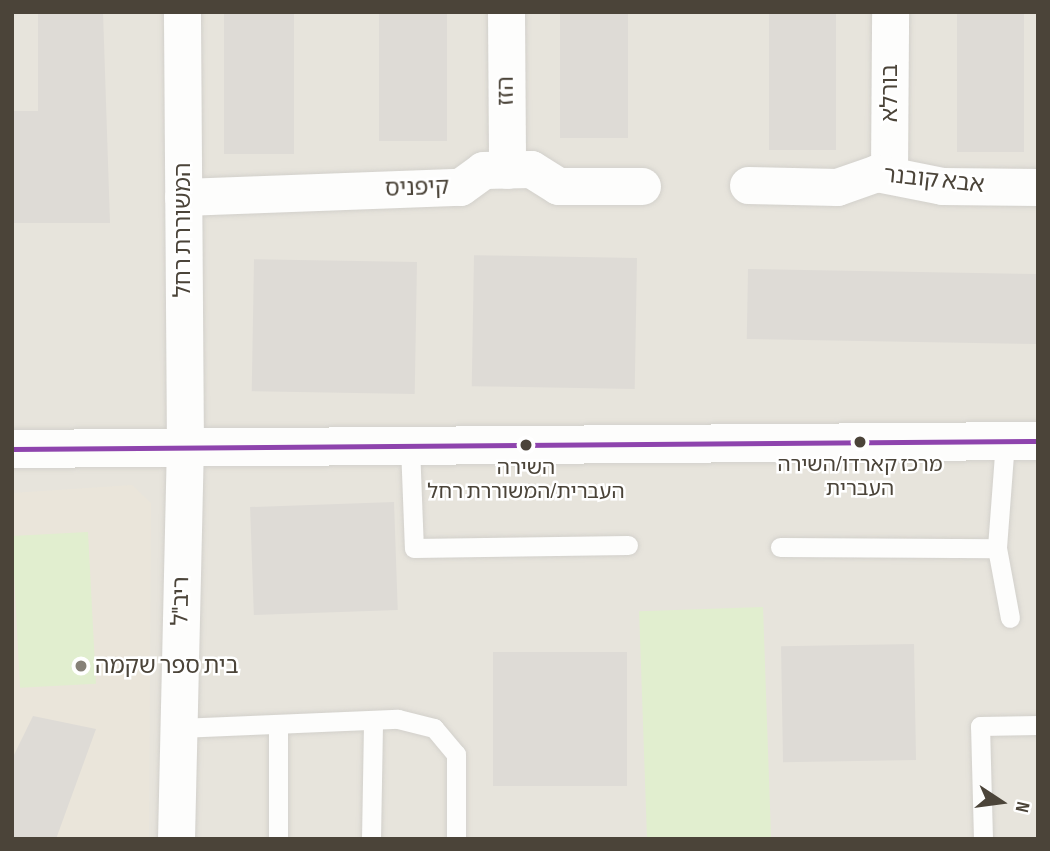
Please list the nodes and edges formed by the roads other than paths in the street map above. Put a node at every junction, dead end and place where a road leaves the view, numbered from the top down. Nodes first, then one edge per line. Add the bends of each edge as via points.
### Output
1 (182, 12) edge
2 (506, 12) edge
3 (890, 12) edge
4 (507, 170) junction
5 (889, 173) junction
6 (748, 185) dead end
7 (642, 186) dead end
8 (1038, 187) edge
9 (183, 197) junction
10 (1021, 441) edge
11 (410, 446) junction
12 (184, 448) junction
13 (12, 449) edge
14 (628, 545) dead end
15 (780, 547) dead end
16 (998, 548) junction
17 (1010, 618) dead end
18 (373, 720) junction
19 (278, 724) junction
20 (1038, 725) edge
21 (178, 728) junction
22 (176, 839) edge
23 (278, 839) edge
24 (371, 839) edge
25 (456, 839) edge
26 (983, 839) edge

1 - 9 street, המשוררת רחל
2 - 4 street, הזז
3 - 5 street, בורלא
4 - 7 street, קיפניס via 531,169 558,186
4 - 9 street, קיפניס via 483,170 460,187
5 - 6 street, אבא קובנר via 837,187
5 - 8 street, אבא קובנר via 942,186
9 - 12 street, המשוררת רחל
10 - 11 street
10 - 16 lane
11 - 12 street
11 - 14 lane via 414,548
12 - 13 street
12 - 21 street, ריב"ל
15 - 16 lane
16 - 17 lane
18 - 19 lane
18 - 24 lane
18 - 25 lane via 434,728 456,754
19 - 21 lane
19 - 23 lane
20 - 26 lane via 980,726
21 - 22 street, ריב"ל

